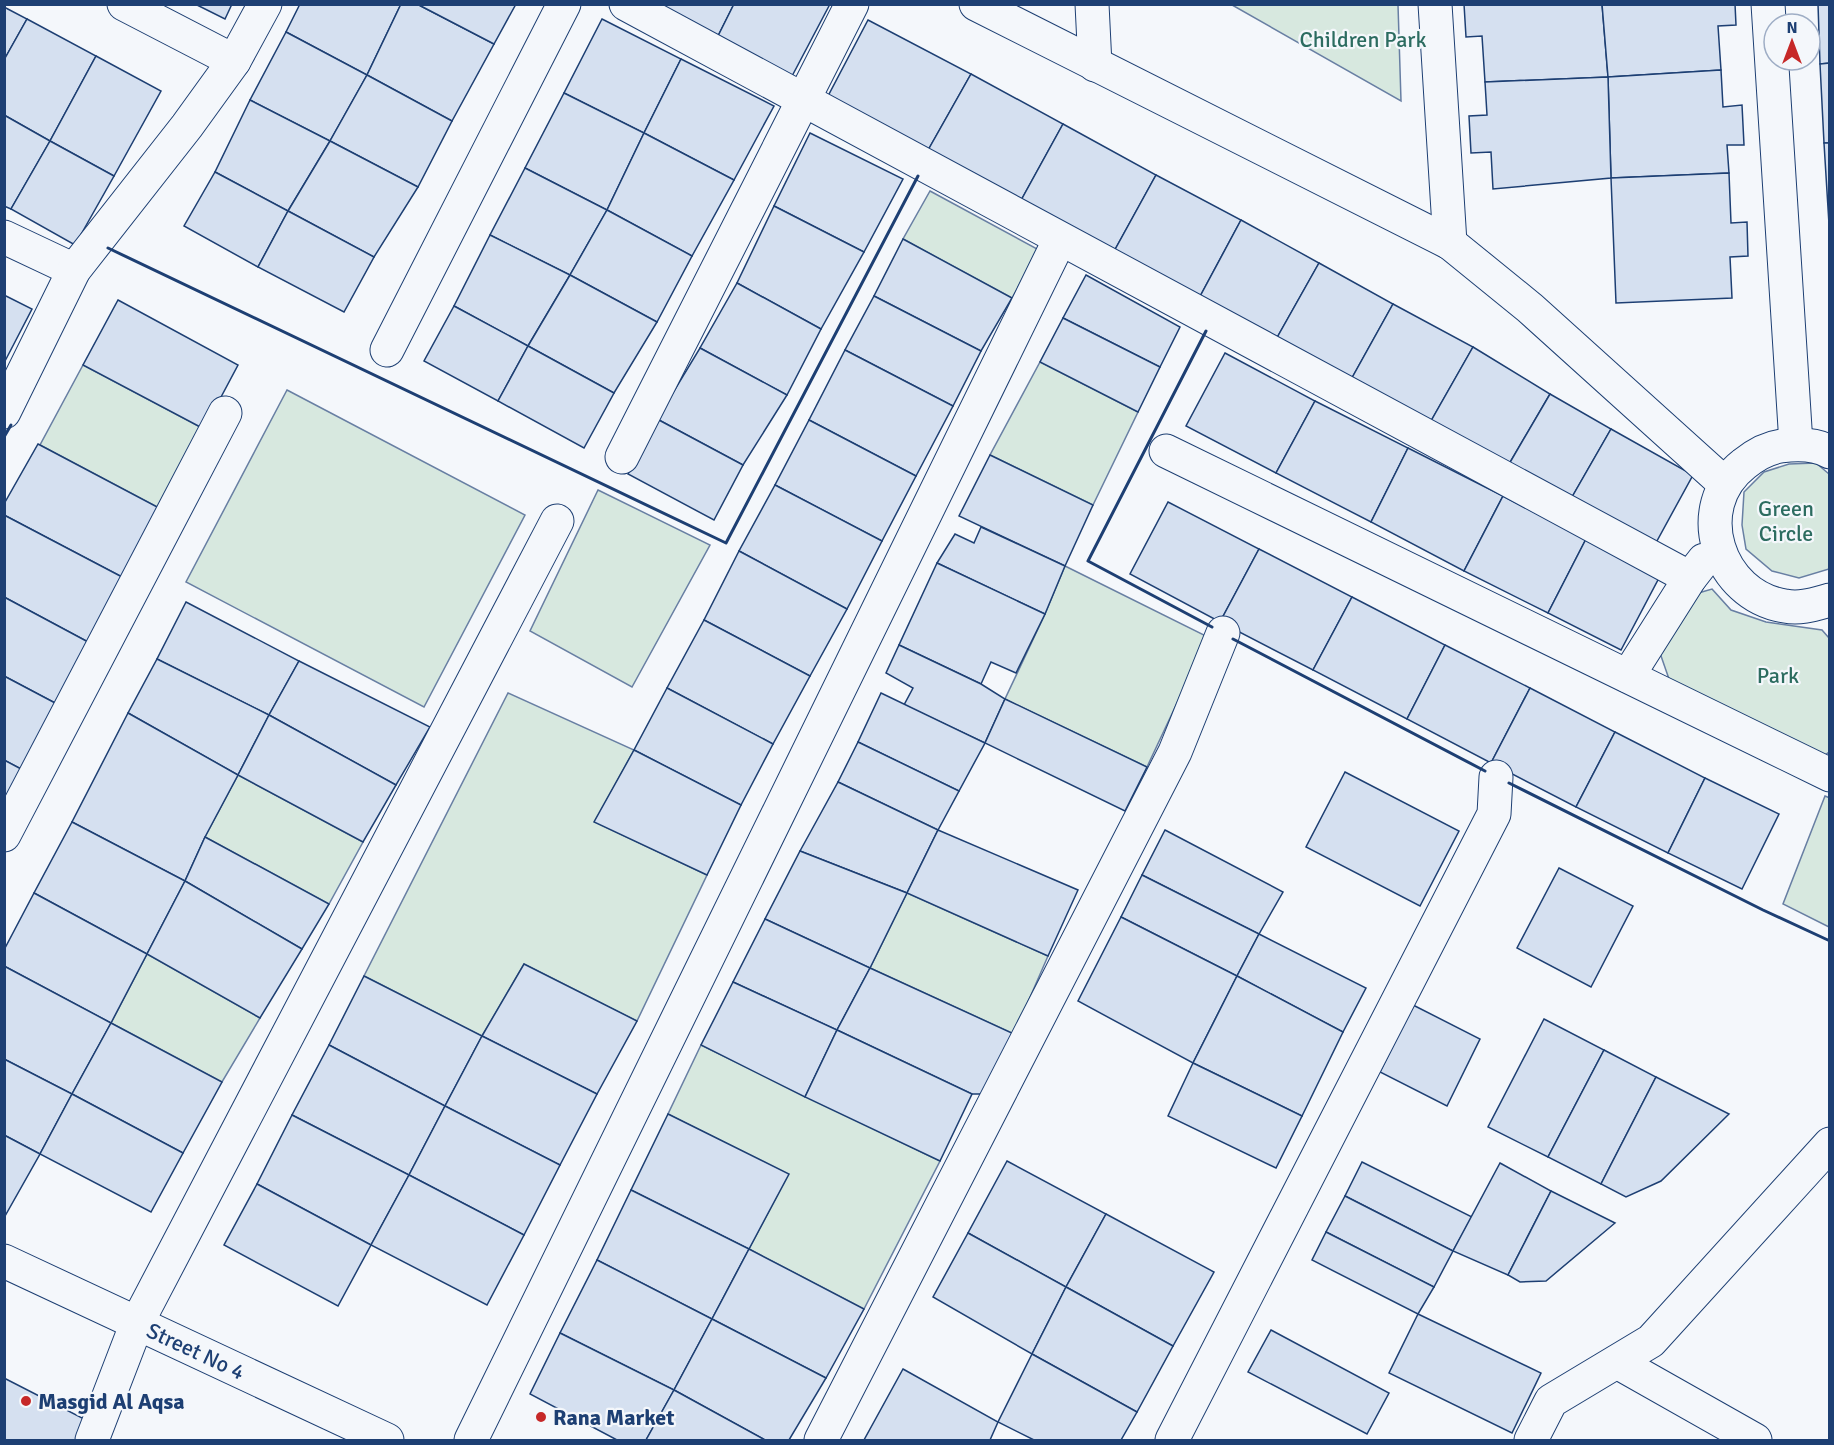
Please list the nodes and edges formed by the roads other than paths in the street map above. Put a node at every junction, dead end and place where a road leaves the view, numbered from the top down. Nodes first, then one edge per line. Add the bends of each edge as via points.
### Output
1 (124, 4) edge
2 (265, 4) edge
3 (564, 4) edge
4 (626, 4) edge
5 (852, 4) edge
6 (976, 4) edge
7 (1092, 4) edge
8 (1435, 4) edge
9 (1768, 4) edge
10 (234, 61) junction
11 (1095, 65) junction
12 (803, 101) junction
13 (4, 237) edge
14 (1060, 239) junction
15 (1450, 243) junction
16 (74, 270) junction
17 (387, 350) dead end
18 (4, 412) edge
19 (225, 413) dead end
20 (1796, 444) junction
21 (1166, 451) dead end
22 (1830, 452) edge
23 (622, 457) dead end
24 (1725, 484) junction
25 (557, 521) dead end
26 (1716, 544) junction
27 (1690, 578) junction
28 (1830, 600) edge
29 (1223, 633) dead end
30 (1628, 676) junction
31 (1830, 775) edge
32 (1496, 777) dead end
33 (4, 834) edge
34 (1830, 1144) edge
35 (4, 1261) edge
36 (137, 1323) junction
37 (1617, 1362) junction
38 (92, 1440) edge
39 (387, 1440) edge
40 (471, 1440) edge
41 (821, 1440) edge
42 (1172, 1440) edge
43 (1531, 1440) edge
44 (1755, 1440) edge

1 - 10 street
2 - 10 street
3 - 17 street
4 - 12 street
5 - 12 street
6 - 11 street
7 - 11 street
8 - 15 street
9 - 20 street
10 - 16 street
11 - 15 street
12 - 14 street
12 - 23 street
13 - 16 street
14 - 27 street
14 - 40 street
15 - 24 street via 1530,308
16 - 18 street
19 - 33 street
20 - 22 street
20 - 24 street via 1755,455
21 - 30 street
24 - 26 street via 1714,523
25 - 36 street
26 - 27 street
26 - 28 street via 1725,566 1741,586 1762,599 1785,606 1809,606
27 - 30 street
29 - 41 street via 1175,752
30 - 31 street
32 - 42 street via 1494,814
34 - 37 street via 1651,1341
35 - 36 street, Street No 4
36 - 38 street
36 - 39 street, Street No 4
37 - 43 street via 1551,1401
37 - 44 street

